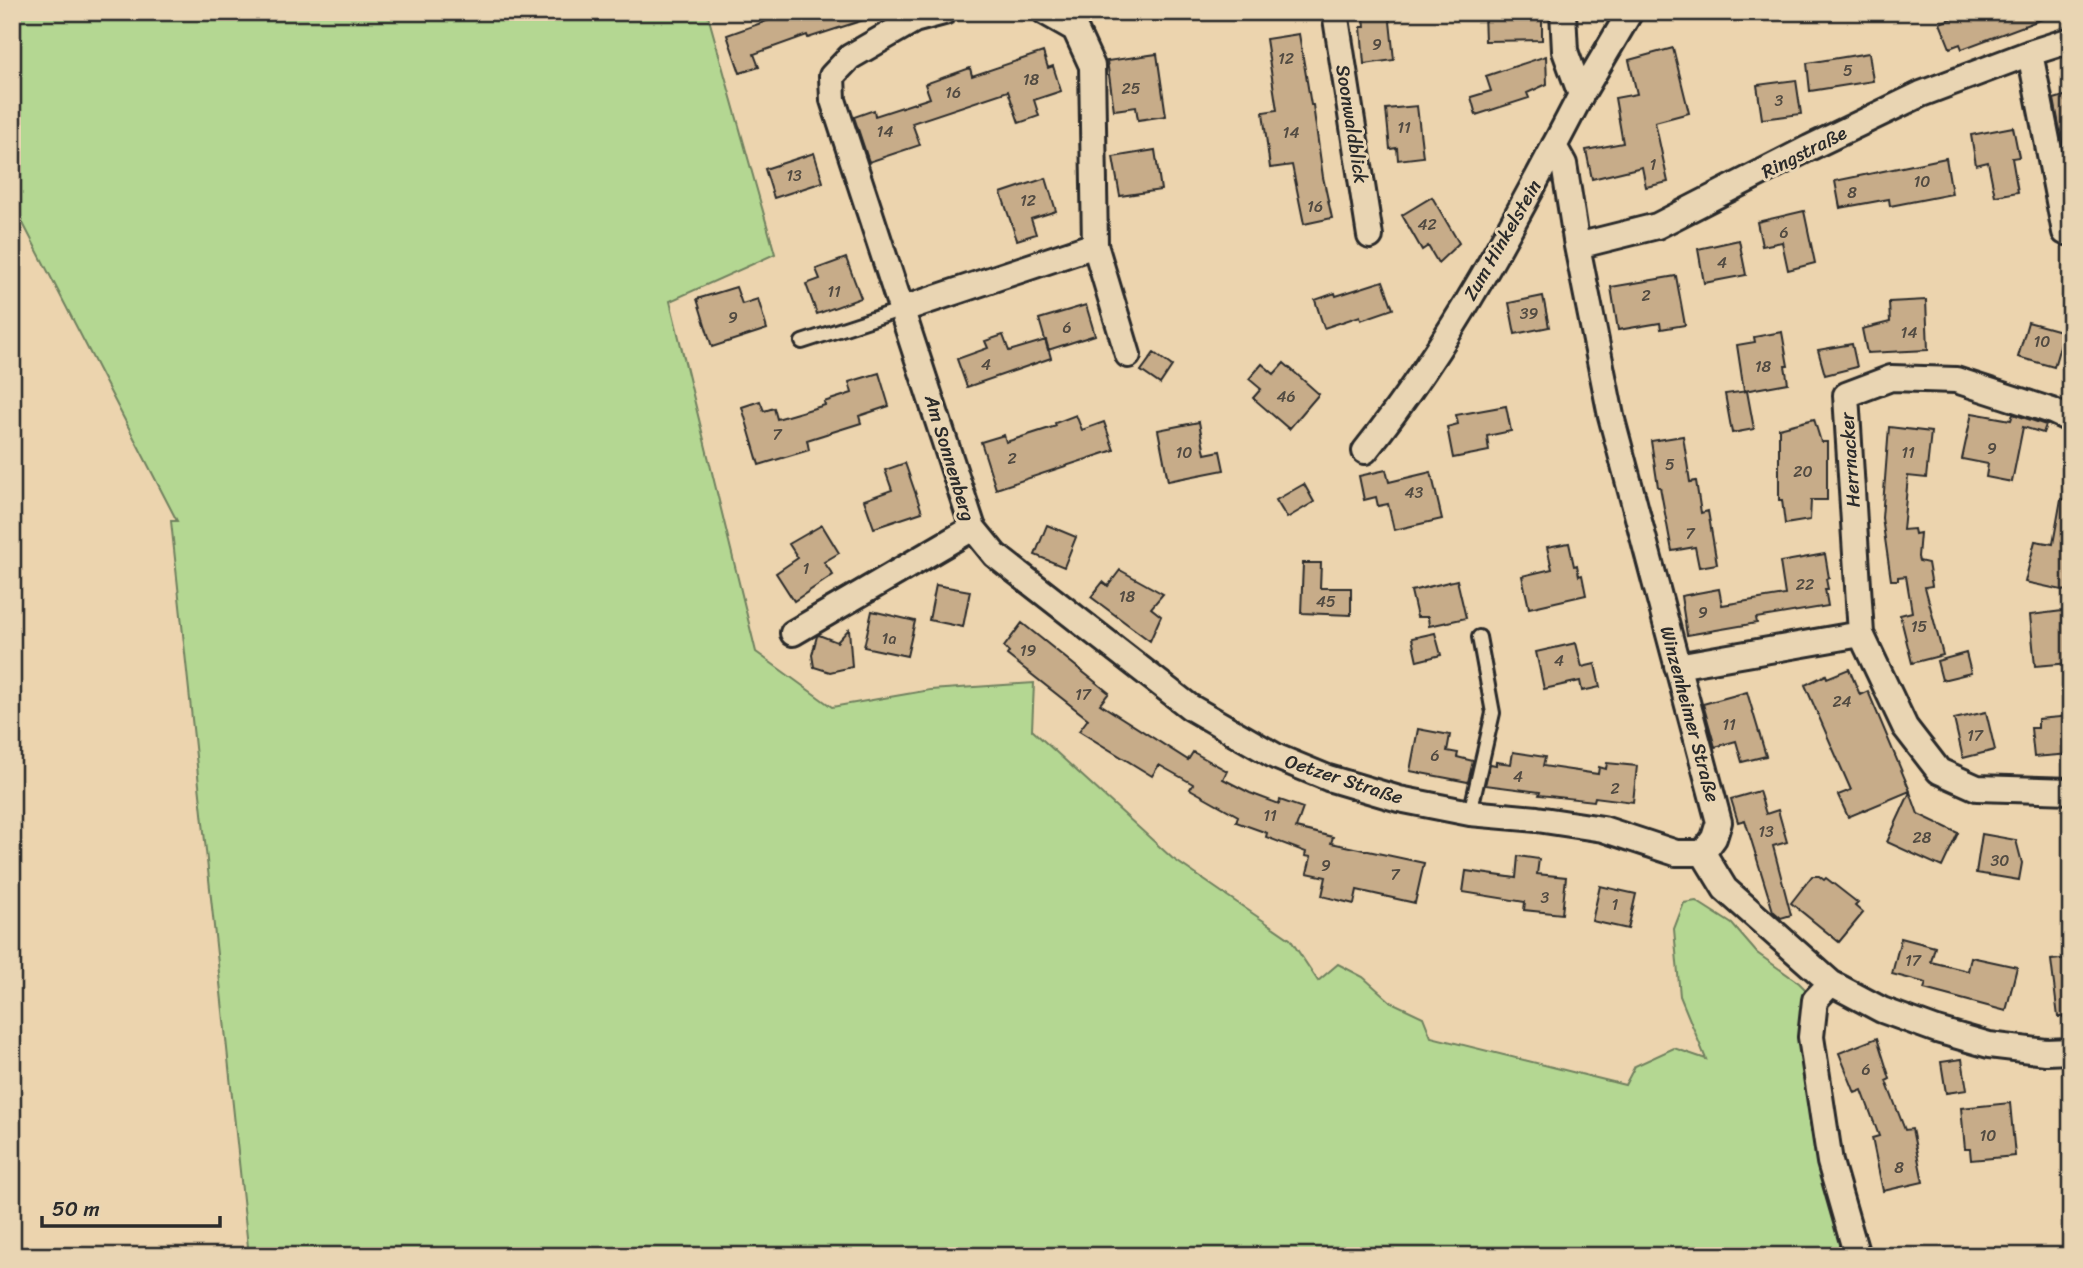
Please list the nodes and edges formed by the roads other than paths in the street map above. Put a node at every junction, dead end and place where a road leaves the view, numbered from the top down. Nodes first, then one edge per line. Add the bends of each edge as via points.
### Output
1 (944, 12) edge
2 (1045, 12) edge
3 (1335, 12) edge
4 (1563, 12) edge
5 (1630, 12) edge
6 (2071, 40) edge
7 (2030, 53) junction
8 (1581, 95) junction
9 (1554, 146) junction
10 (2065, 232) dead end
11 (1370, 236) dead end
12 (1095, 245) junction
13 (1577, 246) junction
14 (903, 309) junction
15 (802, 342) dead end
16 (1128, 355) dead end
17 (2071, 420) edge
18 (1365, 451) dead end
19 (973, 528) junction
20 (793, 633) dead end
21 (1861, 634) junction
22 (1479, 637) dead end
23 (1677, 666) junction
24 (2071, 791) edge
25 (1470, 813) junction
26 (1703, 853) junction
27 (1831, 983) junction
28 (2071, 1051) edge
29 (1857, 1256) edge

1 - 14 street, Am Sonnenberg via 914,20 850,57 832,76 833,100
2 - 12 street via 1075,29 1091,66
3 - 11 street, Soonwaldblick
4 - 8 street via 1565,51
5 - 8 street, Zum Hinkelstein
6 - 7 street, Ringstraße
7 - 10 street
7 - 13 street, Ringstraße via 1921,94 1657,226
8 - 9 street, Zum Hinkelstein
9 - 13 street, Winzenheimer Straße via 1564,164
9 - 18 street, Zum Hinkelstein via 1481,281
12 - 14 street
12 - 16 street
13 - 23 street, Winzenheimer Straße via 1611,416
14 - 15 lane
14 - 19 street, Am Sonnenberg
17 - 21 street, Herrnacker via 1956,380 1891,378 1846,396
19 - 20 street, Am Sonnenberg
19 - 25 street, Oetzer Straße via 995,555 1190,707 1276,757 1399,799
21 - 23 street
21 - 24 street, Herrnacker via 1905,727 1939,771 1977,788
22 - 25 lane via 1493,713
23 - 26 street, Winzenheimer Straße via 1719,822
25 - 26 street, Oetzer Straße via 1603,829 1676,853
26 - 27 street via 1724,890
27 - 28 street via 1882,1010 1989,1045
27 - 29 street via 1815,1000 1811,1037 1830,1161

